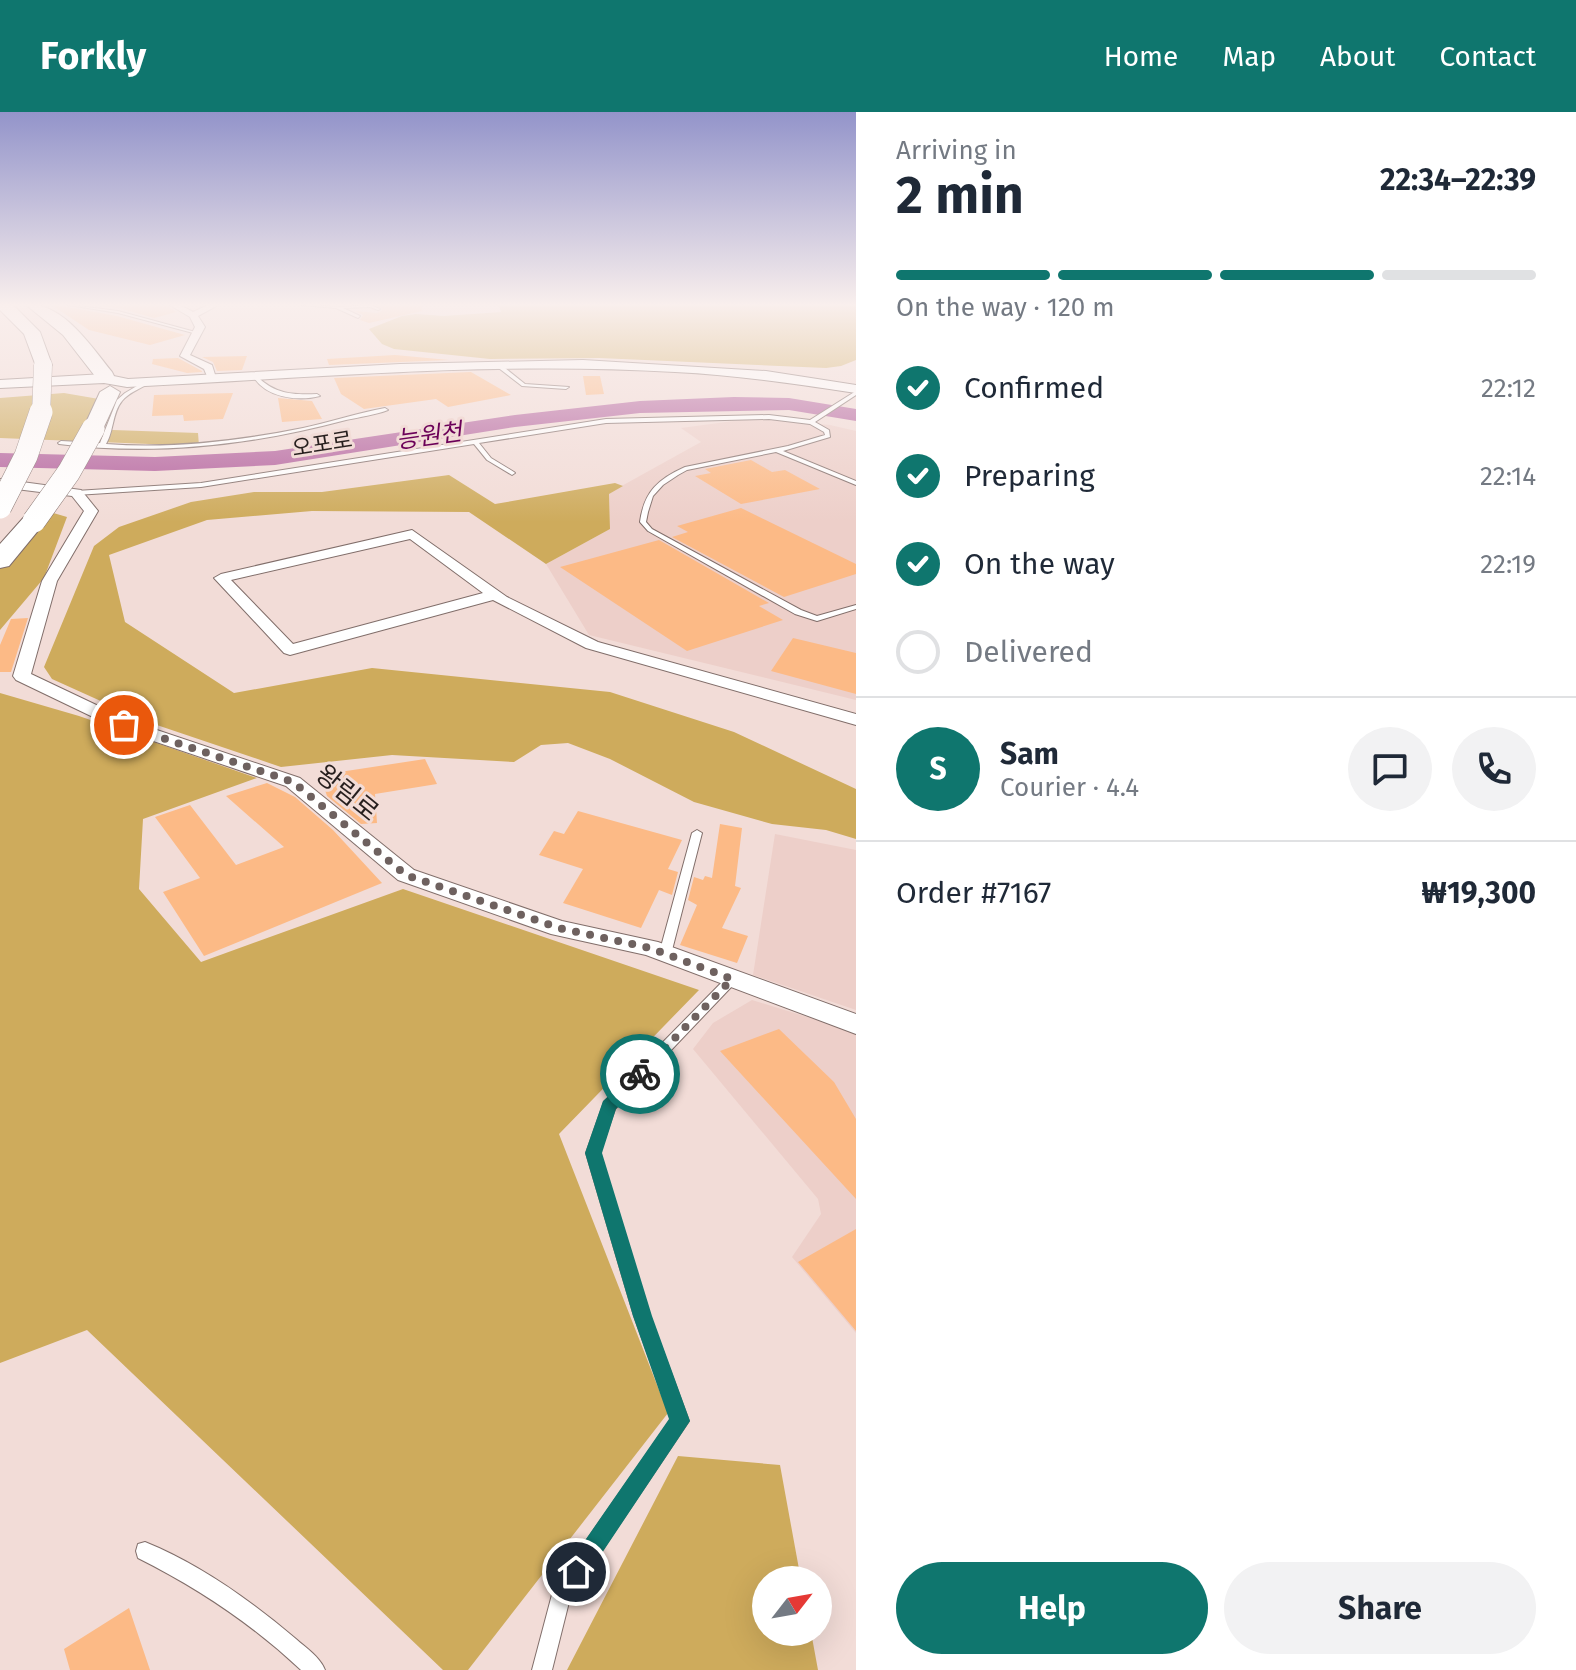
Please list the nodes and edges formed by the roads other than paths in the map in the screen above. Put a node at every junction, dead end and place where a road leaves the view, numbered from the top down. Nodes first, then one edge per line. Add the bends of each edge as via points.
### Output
1 (32, 377) edge
2 (41, 377) edge
3 (108, 377) edge
4 (255, 377) junction
5 (261, 377) edge
6 (513, 377) edge
7 (774, 377) edge
8 (213, 379) joint
9 (147, 382) junction
10 (0, 384) edge
11 (114, 384) junction
12 (566, 387) dead end
13 (852, 393) edge
14 (0, 394) edge
15 (317, 396) dead end
16 (385, 410) dead end
17 (17, 419) dead end
18 (811, 422) junction
19 (98, 437) junction
20 (475, 441) junction
21 (61, 443) dead end
22 (777, 450) junction
23 (512, 473) dead end
24 (0, 483) edge
25 (856, 483) edge
26 (76, 493) junction
27 (0, 507) edge
28 (0, 560) edge
29 (495, 595) junction
30 (856, 607) edge
31 (856, 720) edge
32 (697, 833) dead end
33 (665, 954) junction
34 (732, 979) junction
35 (856, 1024) edge
36 (145, 1551) dead end
37 (315, 1670) edge
38 (542, 1670) edge

1 - 17 highway
2 - 27 highway, bridge via 47,393 33,446
3 - 11 highway
4 - 5 street
4 - 8 street
4 - 15 lane via 287,398
6 - 12 lane via 524,385
7 - 13 street
8 - 9 street
9 - 11 street
9 - 19 lane via 122,397 109,435
10 - 11 street
11 - 14 street
11 - 19 highway
13 - 18 lane
16 - 19 lane via 304,429 175,447 131,448
18 - 20 lane, 오포로 via 731,416 619,420
18 - 22 lane via 828,436
19 - 21 lane
19 - 28 highway, bridge
20 - 23 lane via 489,459
20 - 26 lane, 오포로 via 201,485
22 - 25 lane
22 - 30 lane via 675,474 644,504 643,522 798,612 817,619
24 - 26 street
26 - 33 street, 왕림로 via 91,511 46,592 22,676 124,725 293,782 406,875 559,928
29 - 29 street via 412,534 221,578 290,650
29 - 31 street via 592,645
32 - 33 lane
33 - 34 street, 왕림로
34 - 35 street, 왕림로
34 - 38 lane via 609,1106 593,1153 680,1421 561,1594
36 - 37 lane via 280,1636

